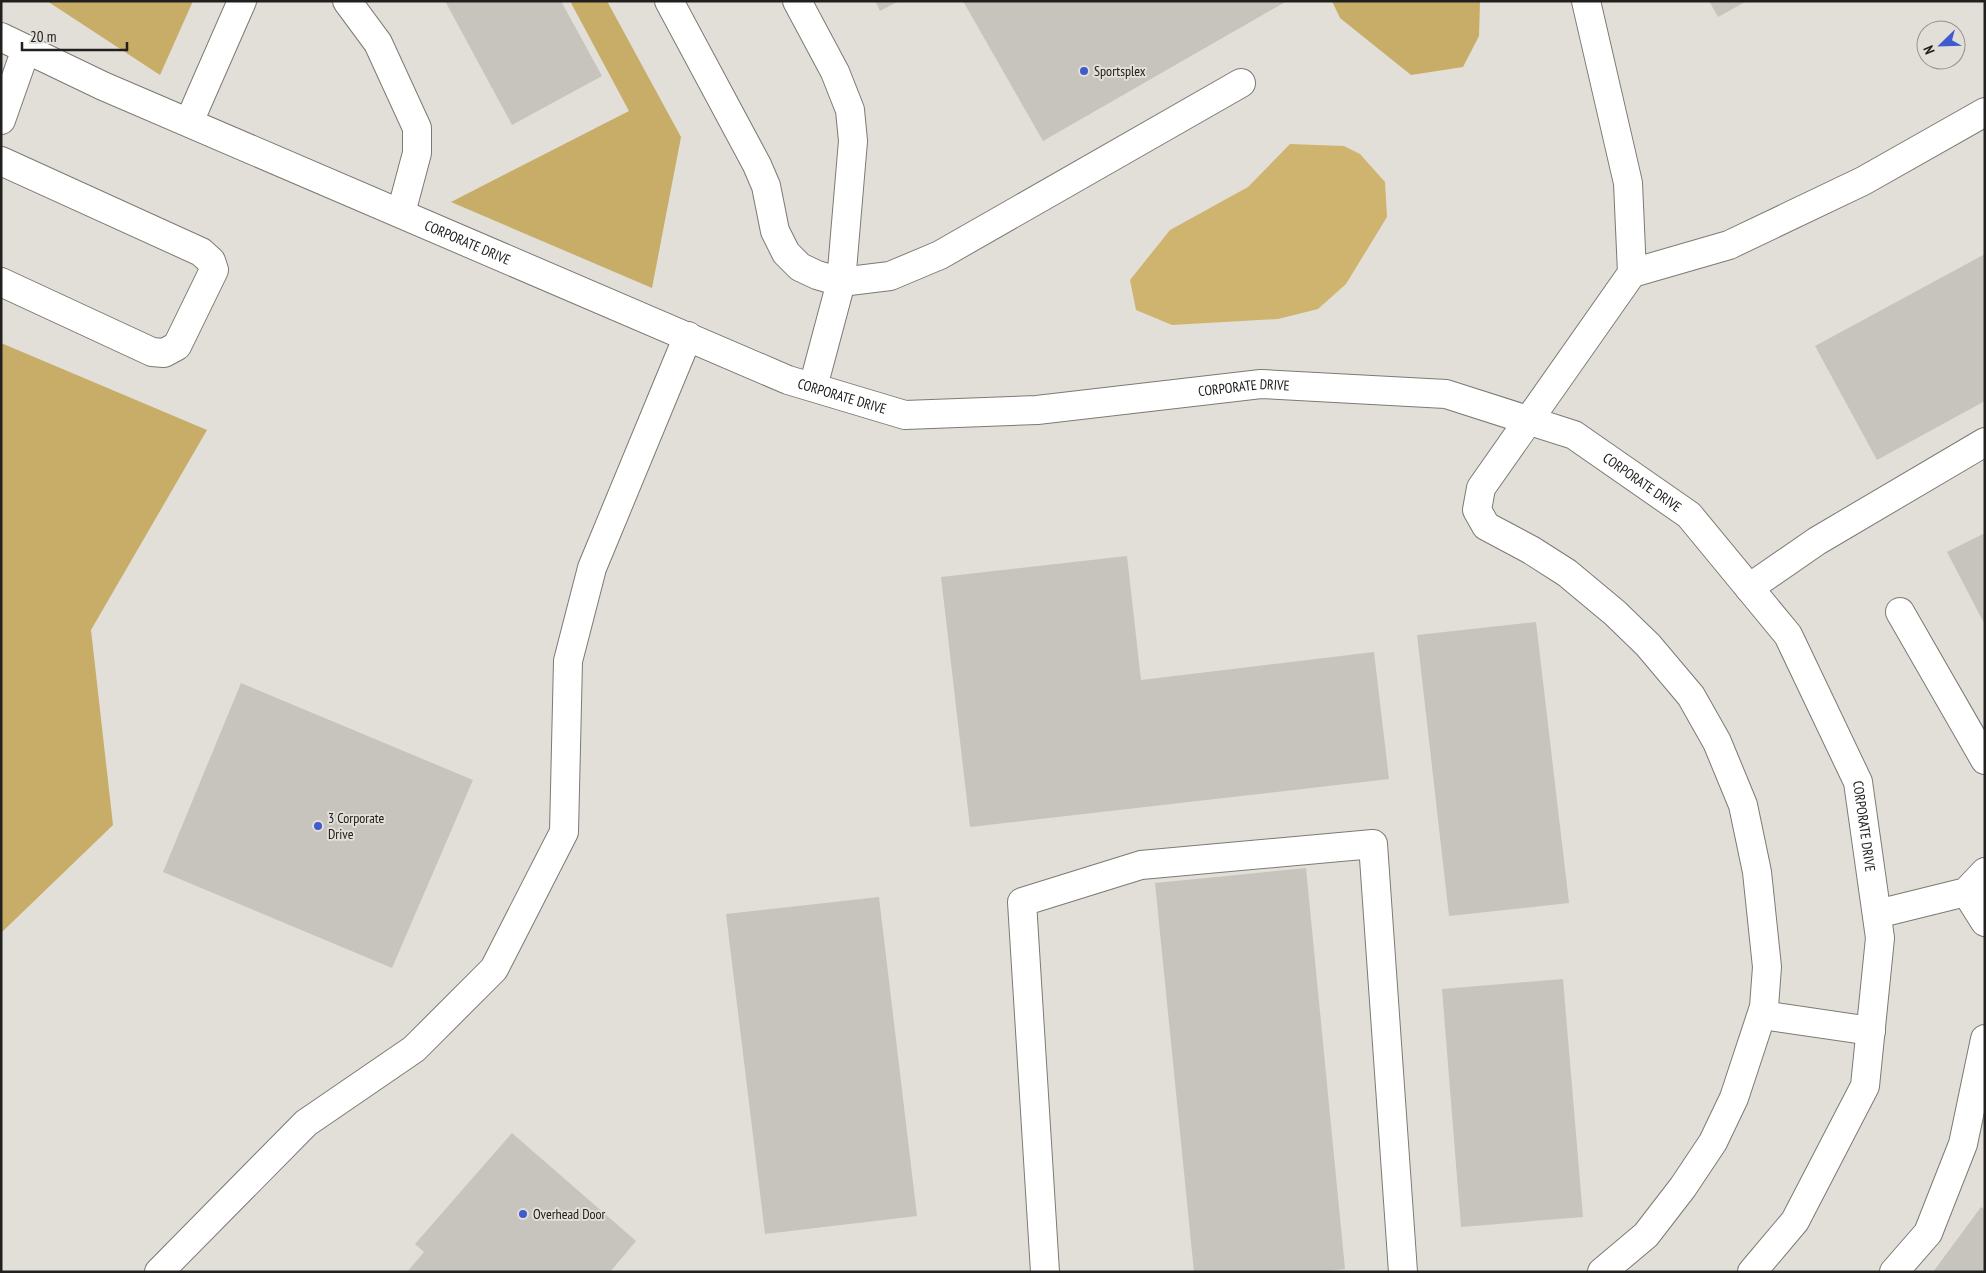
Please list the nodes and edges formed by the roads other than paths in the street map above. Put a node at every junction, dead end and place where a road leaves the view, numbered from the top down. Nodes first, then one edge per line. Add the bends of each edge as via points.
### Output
1 (242, 1) edge
2 (346, 1) edge
3 (669, 1) edge
4 (797, 1) edge
5 (1586, 1) edge
6 (1, 37) edge
7 (26, 49) junction
8 (1241, 84) dead end
9 (1985, 112) edge
10 (1, 120) edge
11 (189, 122) junction
12 (1, 161) edge
13 (400, 213) junction
14 (1632, 273) junction
15 (1, 282) edge
16 (841, 282) junction
17 (688, 336) junction
18 (813, 387) junction
19 (1530, 421) junction
20 (1985, 442) edge
21 (1750, 588) junction
22 (1900, 612) dead end
23 (1985, 760) edge
24 (1985, 872) edge
25 (1966, 892) junction
26 (1877, 914) junction
27 (1985, 922) edge
28 (1762, 1015) junction
29 (1871, 1031) junction
30 (1985, 1039) edge
31 (1765, 1267) edge
32 (159, 1272) edge
33 (1045, 1272) edge
34 (1403, 1272) edge
35 (1602, 1272) edge
36 (1894, 1272) edge

1 - 11 street
2 - 13 street via 378,43 417,128 417,153
3 - 16 street via 757,165 766,186 775,230 786,253 800,267
4 - 16 street via 835,72 850,110 854,141
5 - 14 street via 1628,183
6 - 7 street, CORPORATE DRIVE
7 - 10 street
7 - 11 street, CORPORATE DRIVE
8 - 16 street via 940,255 890,276
9 - 14 street via 1863,181 1729,245
11 - 13 street, CORPORATE DRIVE
12 - 15 street via 201,252 214,270 177,346 164,353 152,352
13 - 17 street, CORPORATE DRIVE
14 - 19 street
16 - 18 street
17 - 18 street, CORPORATE DRIVE via 788,380
17 - 32 street via 592,568 568,661 564,832 494,969 414,1049 306,1123
18 - 19 street, CORPORATE DRIVE via 905,415 1037,410 1261,384 1446,394
19 - 21 street, CORPORATE DRIVE via 1574,435 1689,515
19 - 28 street via 1482,488 1477,510 1486,526 1566,573 1622,619 1691,696 1718,742 1743,805 1757,872 1767,967
20 - 21 street via 1817,541
21 - 26 street, CORPORATE DRIVE via 1788,635 1858,782
22 - 23 street
24 - 25 street
25 - 26 street
25 - 27 street
26 - 29 street, CORPORATE DRIVE via 1880,938
28 - 29 street
28 - 35 street via 1734,1098 1713,1142 1646,1235
29 - 31 street, CORPORATE DRIVE via 1865,1086 1794,1221
30 - 36 street via 1963,1144 1928,1233
33 - 34 street via 1022,902 1141,865 1373,844

